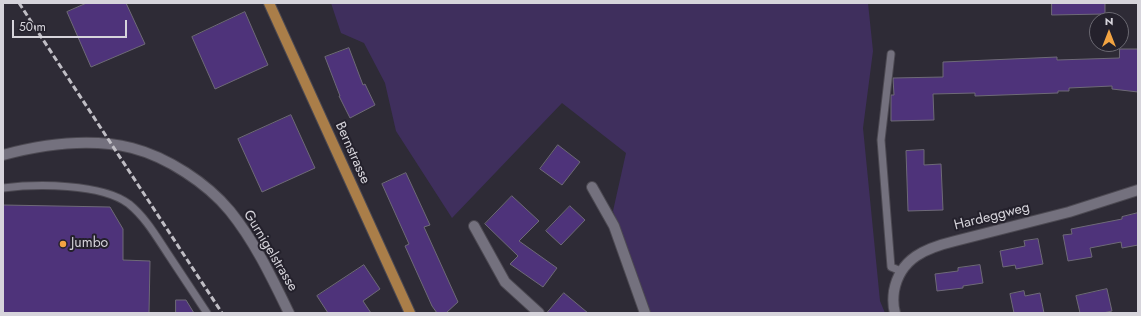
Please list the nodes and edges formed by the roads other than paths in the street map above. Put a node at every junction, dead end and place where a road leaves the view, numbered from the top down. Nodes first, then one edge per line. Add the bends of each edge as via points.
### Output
1 (269, 3) edge
2 (891, 54) dead end
3 (3, 155) edge
4 (592, 187) dead end
5 (3, 188) edge
6 (1138, 190) edge
7 (474, 226) dead end
8 (901, 271) junction
9 (208, 313) edge
10 (289, 313) edge
11 (410, 313) edge
12 (539, 313) edge
13 (645, 313) edge
14 (895, 313) edge

1 - 11 main road, Bernstrasse
2 - 8 lane via 881,140 891,267
3 - 10 street, Gurnigelstrasse via 49,146 104,144 145,152 181,170 210,191 232,214 261,258
4 - 13 street via 614,226
5 - 9 lane via 69,186 90,189 124,201 145,219
6 - 8 street, Hardeggweg via 1069,212 938,245 914,258
7 - 12 street via 505,282
8 - 14 street, Hardeggweg via 894,297

